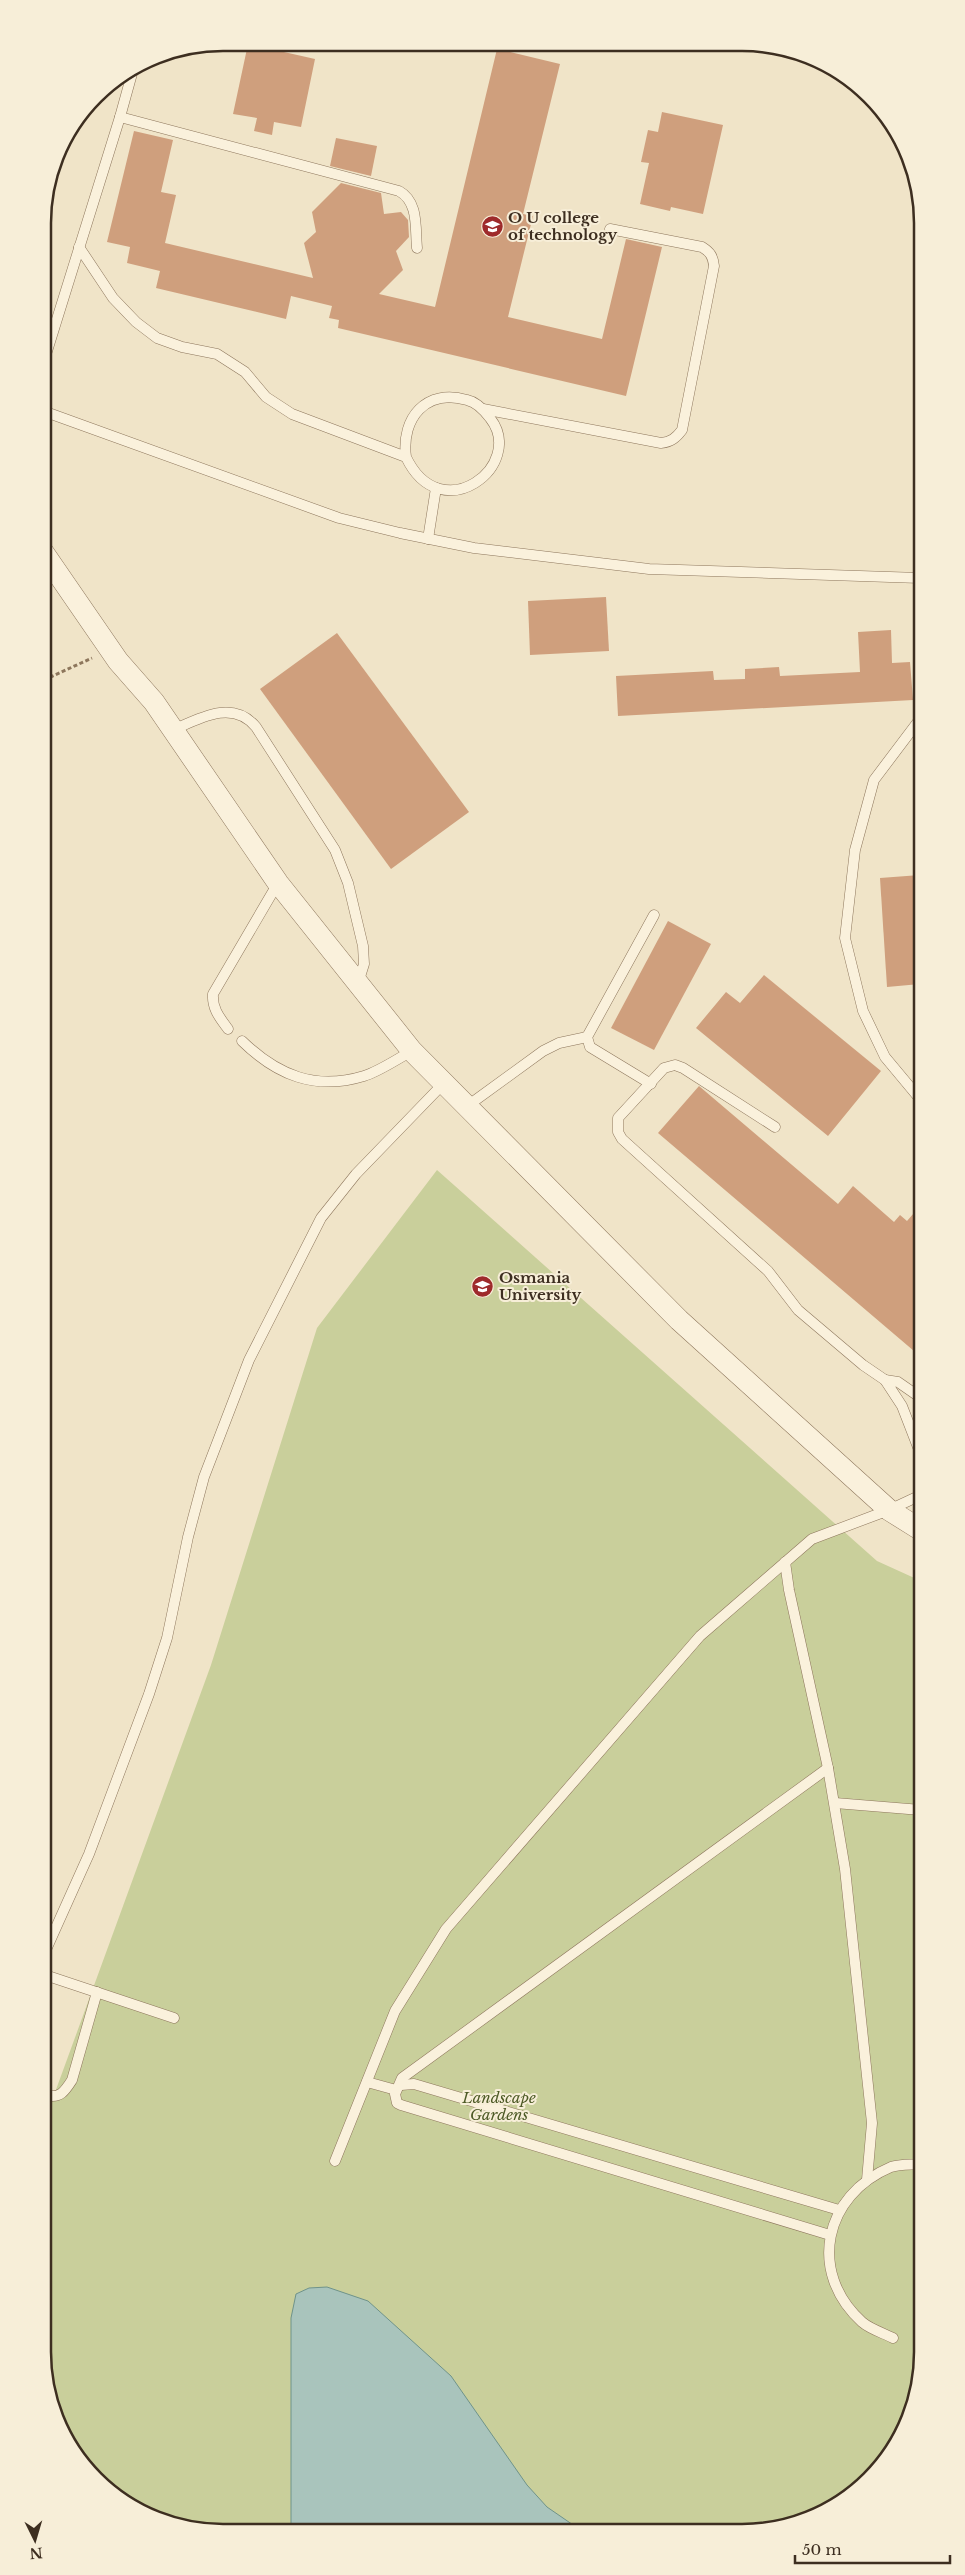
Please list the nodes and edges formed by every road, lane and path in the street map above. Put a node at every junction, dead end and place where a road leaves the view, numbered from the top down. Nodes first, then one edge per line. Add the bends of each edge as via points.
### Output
1 (131, 78) edge
2 (120, 117) junction
3 (610, 229) dead end
4 (79, 248) junction
5 (417, 248) dead end
6 (52, 335) edge
7 (483, 409) junction
8 (52, 414) edge
9 (406, 457) junction
10 (436, 488) junction
11 (428, 539) junction
12 (52, 565) edge
13 (914, 578) edge
14 (110, 650) junction
15 (52, 676) edge
16 (914, 727) edge
17 (173, 730) junction
18 (278, 883) junction
19 (654, 915) dead end
20 (358, 984) junction
21 (228, 1029) dead end
22 (587, 1037) junction
23 (242, 1041) dead end
24 (412, 1051) junction
25 (443, 1084) junction
26 (650, 1084) junction
27 (914, 1091) edge
28 (466, 1106) junction
29 (776, 1127) dead end
30 (885, 1380) junction
31 (913, 1393) edge
32 (913, 1435) edge
33 (913, 1499) edge
34 (889, 1510) junction
35 (913, 1525) edge
36 (785, 1562) junction
37 (828, 1768) junction
38 (835, 1803) junction
39 (913, 1809) edge
40 (51, 1938) edge
41 (51, 1977) edge
42 (97, 1992) junction
43 (174, 2018) dead end
44 (367, 2082) junction
45 (398, 2088) junction
46 (51, 2095) edge
47 (335, 2161) dead end
48 (913, 2165) edge
49 (867, 2180) junction
50 (839, 2210) junction
51 (830, 2236) junction
52 (893, 2338) dead end

1 - 2 lane
2 - 4 lane
2 - 5 lane via 399,191 409,196 413,206
3 - 7 lane via 702,248 713,259 682,430 677,437 661,443
4 - 6 lane
4 - 9 lane via 112,298 157,338 217,354 245,372 266,397 292,414
7 - 9 lane via 470,400 454,396 425,404 406,428
7 - 10 lane via 493,422 498,437 498,454 491,469 480,481 466,488 451,491
8 - 11 lane via 339,518
9 - 10 lane via 418,476
10 - 11 lane
11 - 13 lane via 483,549 649,569
12 - 14 street
14 - 15 path
14 - 17 street
16 - 27 lane via 874,780 855,850 845,938 863,1012 885,1057
17 - 18 street
17 - 20 lane via 216,712 238,713 246,716 256,727 335,850 348,883 364,946 364,964
18 - 20 street
18 - 21 lane via 214,994 212,1004
19 - 22 lane
20 - 24 street
22 - 26 lane via 590,1047
22 - 28 lane via 559,1043 543,1051
23 - 24 lane via 258,1057 286,1074 316,1081 365,1076
24 - 25 street
25 - 28 street
25 - 40 lane via 356,1174 321,1218 249,1360 204,1477 167,1638 149,1694 89,1854
26 - 29 lane via 669,1066 683,1068
26 - 30 lane via 618,1118 618,1132 622,1139 768,1271 798,1310 863,1366
28 - 34 street via 680,1320
30 - 31 lane via 898,1382
30 - 32 lane via 902,1406
33 - 34 lane
34 - 35 street
34 - 36 lane via 812,1538
36 - 37 lane via 788,1590
36 - 44 lane via 700,1636 446,1930 395,2012
37 - 38 lane
37 - 45 lane via 402,2078
38 - 39 lane
38 - 49 lane via 872,2123
41 - 42 lane
42 - 43 lane
42 - 46 lane via 72,2080 59,2096
44 - 45 lane
44 - 47 lane
45 - 50 lane via 414,2084
45 - 51 lane via 396,2099 401,2105
48 - 49 lane via 893,2166
49 - 50 lane
50 - 51 lane
51 - 52 lane via 830,2268 841,2299 863,2323

